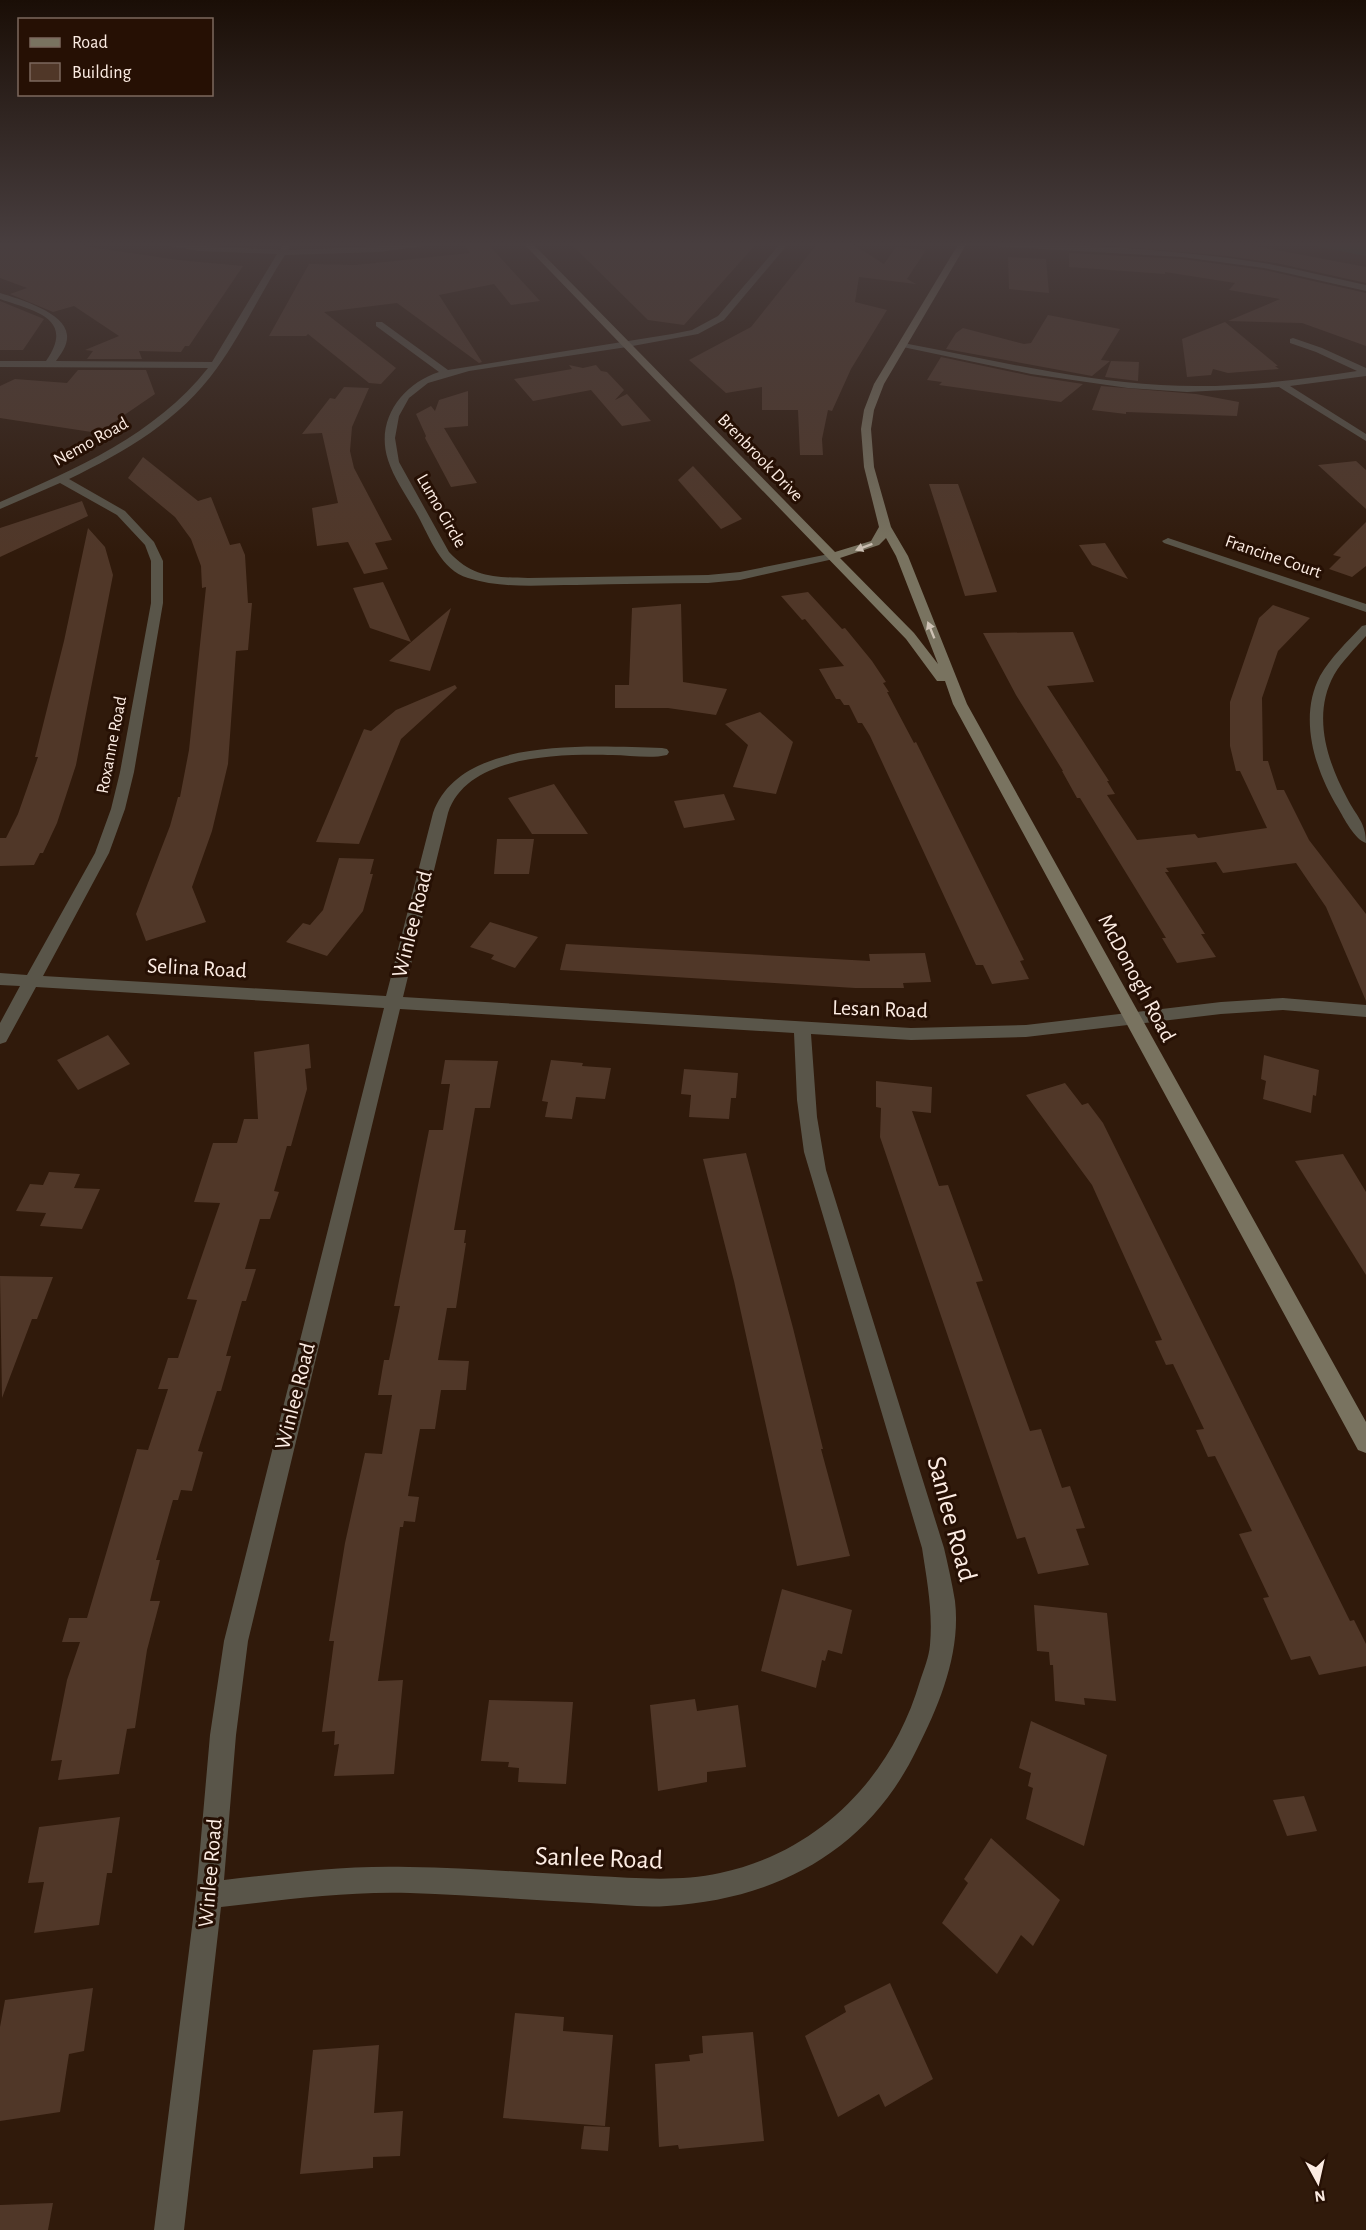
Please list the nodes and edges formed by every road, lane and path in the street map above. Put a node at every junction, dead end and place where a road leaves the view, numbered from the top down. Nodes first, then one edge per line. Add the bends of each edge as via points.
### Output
1 (62, 347) edge
2 (225, 347) edge
3 (410, 347) edge
4 (608, 347) edge
5 (629, 347) edge
6 (902, 347) edge
7 (909, 347) edge
8 (1311, 347) edge
9 (50, 363) junction
10 (0, 364) edge
11 (214, 365) junction
12 (1366, 373) edge
13 (446, 374) junction
14 (1280, 384) junction
15 (1366, 438) edge
16 (61, 479) junction
17 (0, 506) edge
18 (885, 527) junction
19 (1168, 540) dead end
20 (834, 556) junction
21 (1366, 608) edge
22 (1366, 629) edge
23 (960, 704) junction
24 (662, 753) dead end
25 (1366, 838) edge
26 (0, 979) edge
27 (33, 981) junction
28 (392, 1002) junction
29 (1366, 1011) edge
30 (1134, 1020) junction
31 (802, 1028) junction
32 (0, 1038) edge
33 (1366, 1443) edge
34 (209, 1895) junction
35 (169, 2230) edge

1 - 9 street
2 - 11 street, Nemo Road
3 - 13 street
4 - 13 street, Lumo Circle
5 - 20 main road, Brenbrook Drive
6 - 18 main road, McDonogh Road via 879,384 866,429 869,467
7 - 14 street via 1124,384 1195,388
8 - 12 street
9 - 10 street
9 - 11 street
11 - 16 street, Nemo Road via 188,397 147,430
12 - 14 street
13 - 20 street, Lumo Circle via 425,381 400,403 393,419 390,450 444,554 469,575 528,582 676,581 740,576
14 - 15 street
16 - 17 street, Nemo Road
16 - 27 street, Roxanne Road via 121,513 150,544 157,561 157,603 118,809 102,853
18 -> 20 main road via 875,543
23 -> 18 main road, McDonogh Road via 902,556
19 - 21 street, Francine Court
20 - 23 main road, Brenbrook Drive via 910,636
22 - 25 street via 1334,664 1322,684 1317,707 1323,762 1338,797
23 - 30 main road, McDonogh Road
24 - 28 street, Winlee Road via 537,753 484,768 460,783 446,800 438,821
26 - 27 street, Selina Road
27 - 28 street, Selina Road
27 - 32 street, Roxanne Road
28 - 31 street, Lesan Road
28 - 34 street, Winlee Road via 236,1641 222,1736
29 - 30 street, Lesan Road via 1283,1004
30 - 31 street, Lesan Road via 964,1034
30 - 33 main road, McDonogh Road
31 - 34 street, Sanlee Road via 810,1143 933,1548 943,1602 942,1647 926,1707 897,1764 867,1804 828,1840 775,1871 719,1887 665,1893 339,1880
34 - 35 street, Winlee Road

